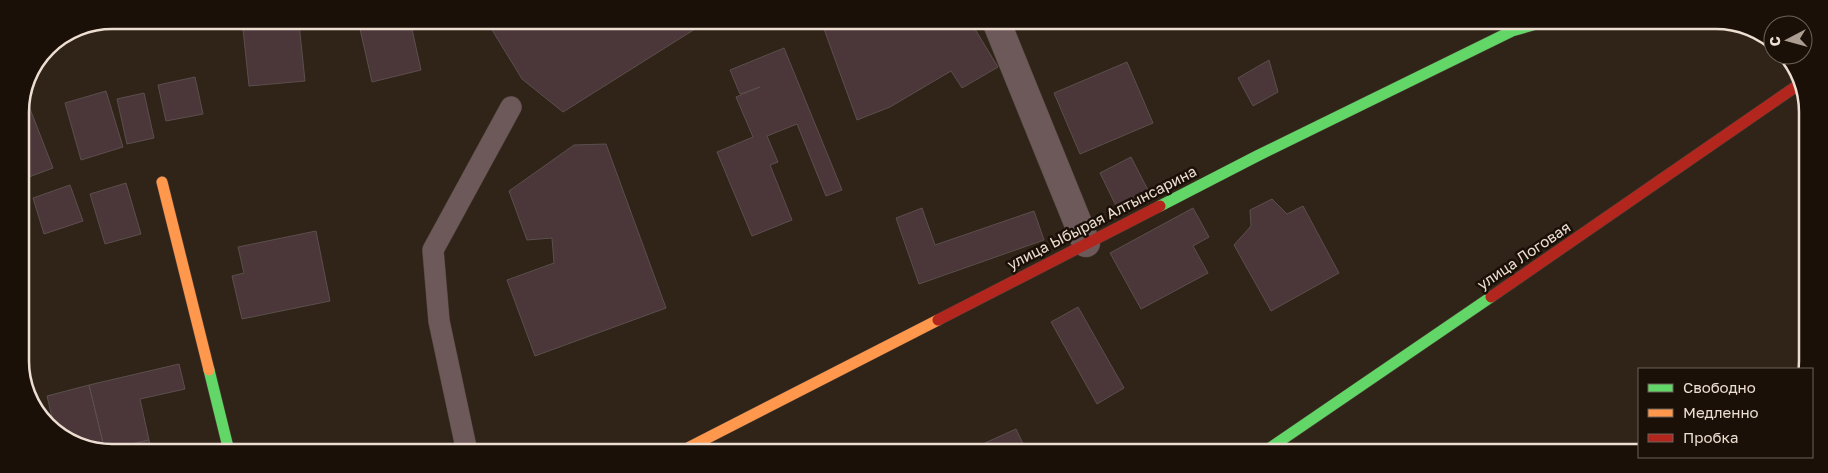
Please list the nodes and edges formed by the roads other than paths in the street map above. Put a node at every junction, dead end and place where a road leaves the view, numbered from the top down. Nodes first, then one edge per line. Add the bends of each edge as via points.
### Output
1 (999, 29) edge
2 (1521, 29) edge
3 (1796, 87) edge
4 (510, 107) dead end
5 (162, 182) dead end
6 (1086, 243) junction
7 (226, 444) edge
8 (465, 444) edge
9 (696, 444) edge
10 (1276, 444) edge

1 - 6 street
2 - 6 street, улица Ыбырая Алтынсарина via 1266,151
3 - 10 street, улица Логовая
4 - 8 lane via 433,250 440,321
5 - 7 street
6 - 9 street, улица Ыбырая Алтынсарина

